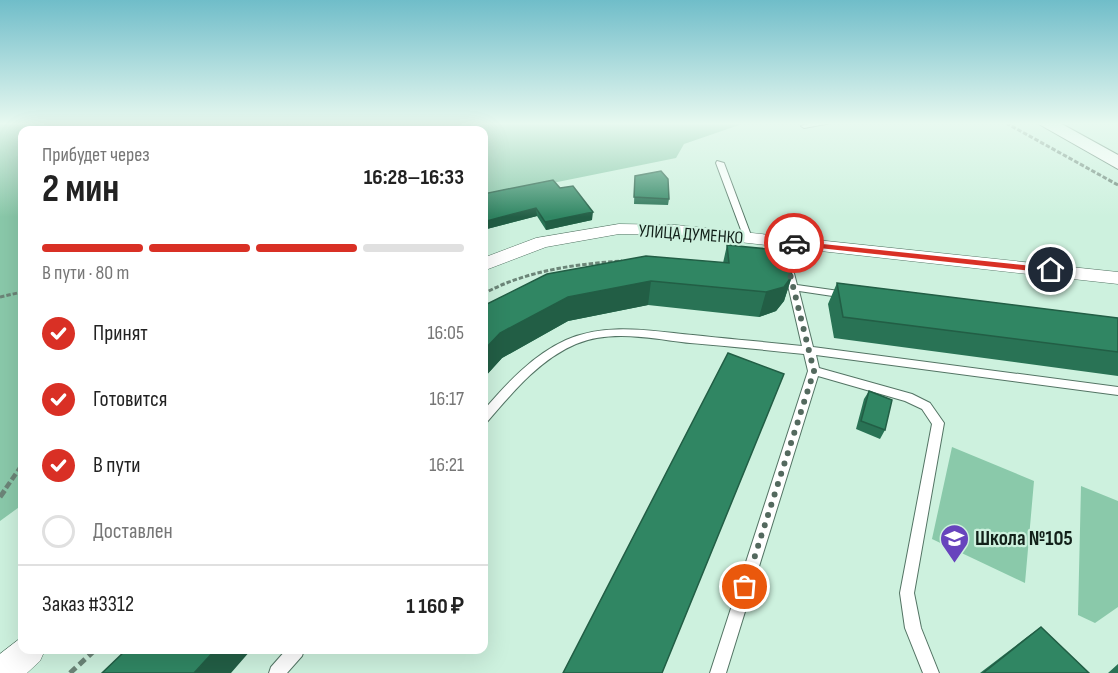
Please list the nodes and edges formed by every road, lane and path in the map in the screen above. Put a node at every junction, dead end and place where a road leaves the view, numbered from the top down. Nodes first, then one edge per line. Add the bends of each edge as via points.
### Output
1 (1063, 154) edge
2 (1103, 154) edge
3 (720, 163) dead end
4 (1118, 163) edge
5 (1118, 185) edge
6 (748, 238) junction
7 (782, 242) junction
8 (632, 261) edge
9 (488, 263) edge
10 (1118, 278) edge
11 (793, 287) junction
12 (488, 292) edge
13 (18, 293) edge
14 (0, 297) edge
15 (863, 297) edge
16 (807, 349) junction
17 (814, 371) junction
18 (1118, 391) edge
19 (488, 413) edge
20 (18, 471) edge
21 (0, 497) edge
22 (24, 654) edge
23 (91, 654) edge
24 (293, 654) edge
25 (3, 673) edge
26 (70, 673) edge
27 (277, 673) edge
28 (718, 673) edge
29 (931, 673) edge

1 - 5 path
2 - 4 street
3 - 6 lane
6 - 7 street, УЛИЦА ДУМЕНКО
6 - 9 street, УЛИЦА ДУМЕНКО via 619,229 542,242
7 - 10 street, УЛИЦА ДУМЕНКО
7 - 11 lane
8 - 12 path via 598,262 545,272
11 - 15 lane
11 - 16 lane
13 - 14 path
16 - 17 lane
16 - 18 lane
16 - 19 lane via 606,333 572,341 538,362 510,386
17 - 28 lane
17 - 29 lane via 908,397 926,406 938,423 907,593 913,628
20 - 21 path
22 - 25 street
23 - 26 path
24 - 27 lane

